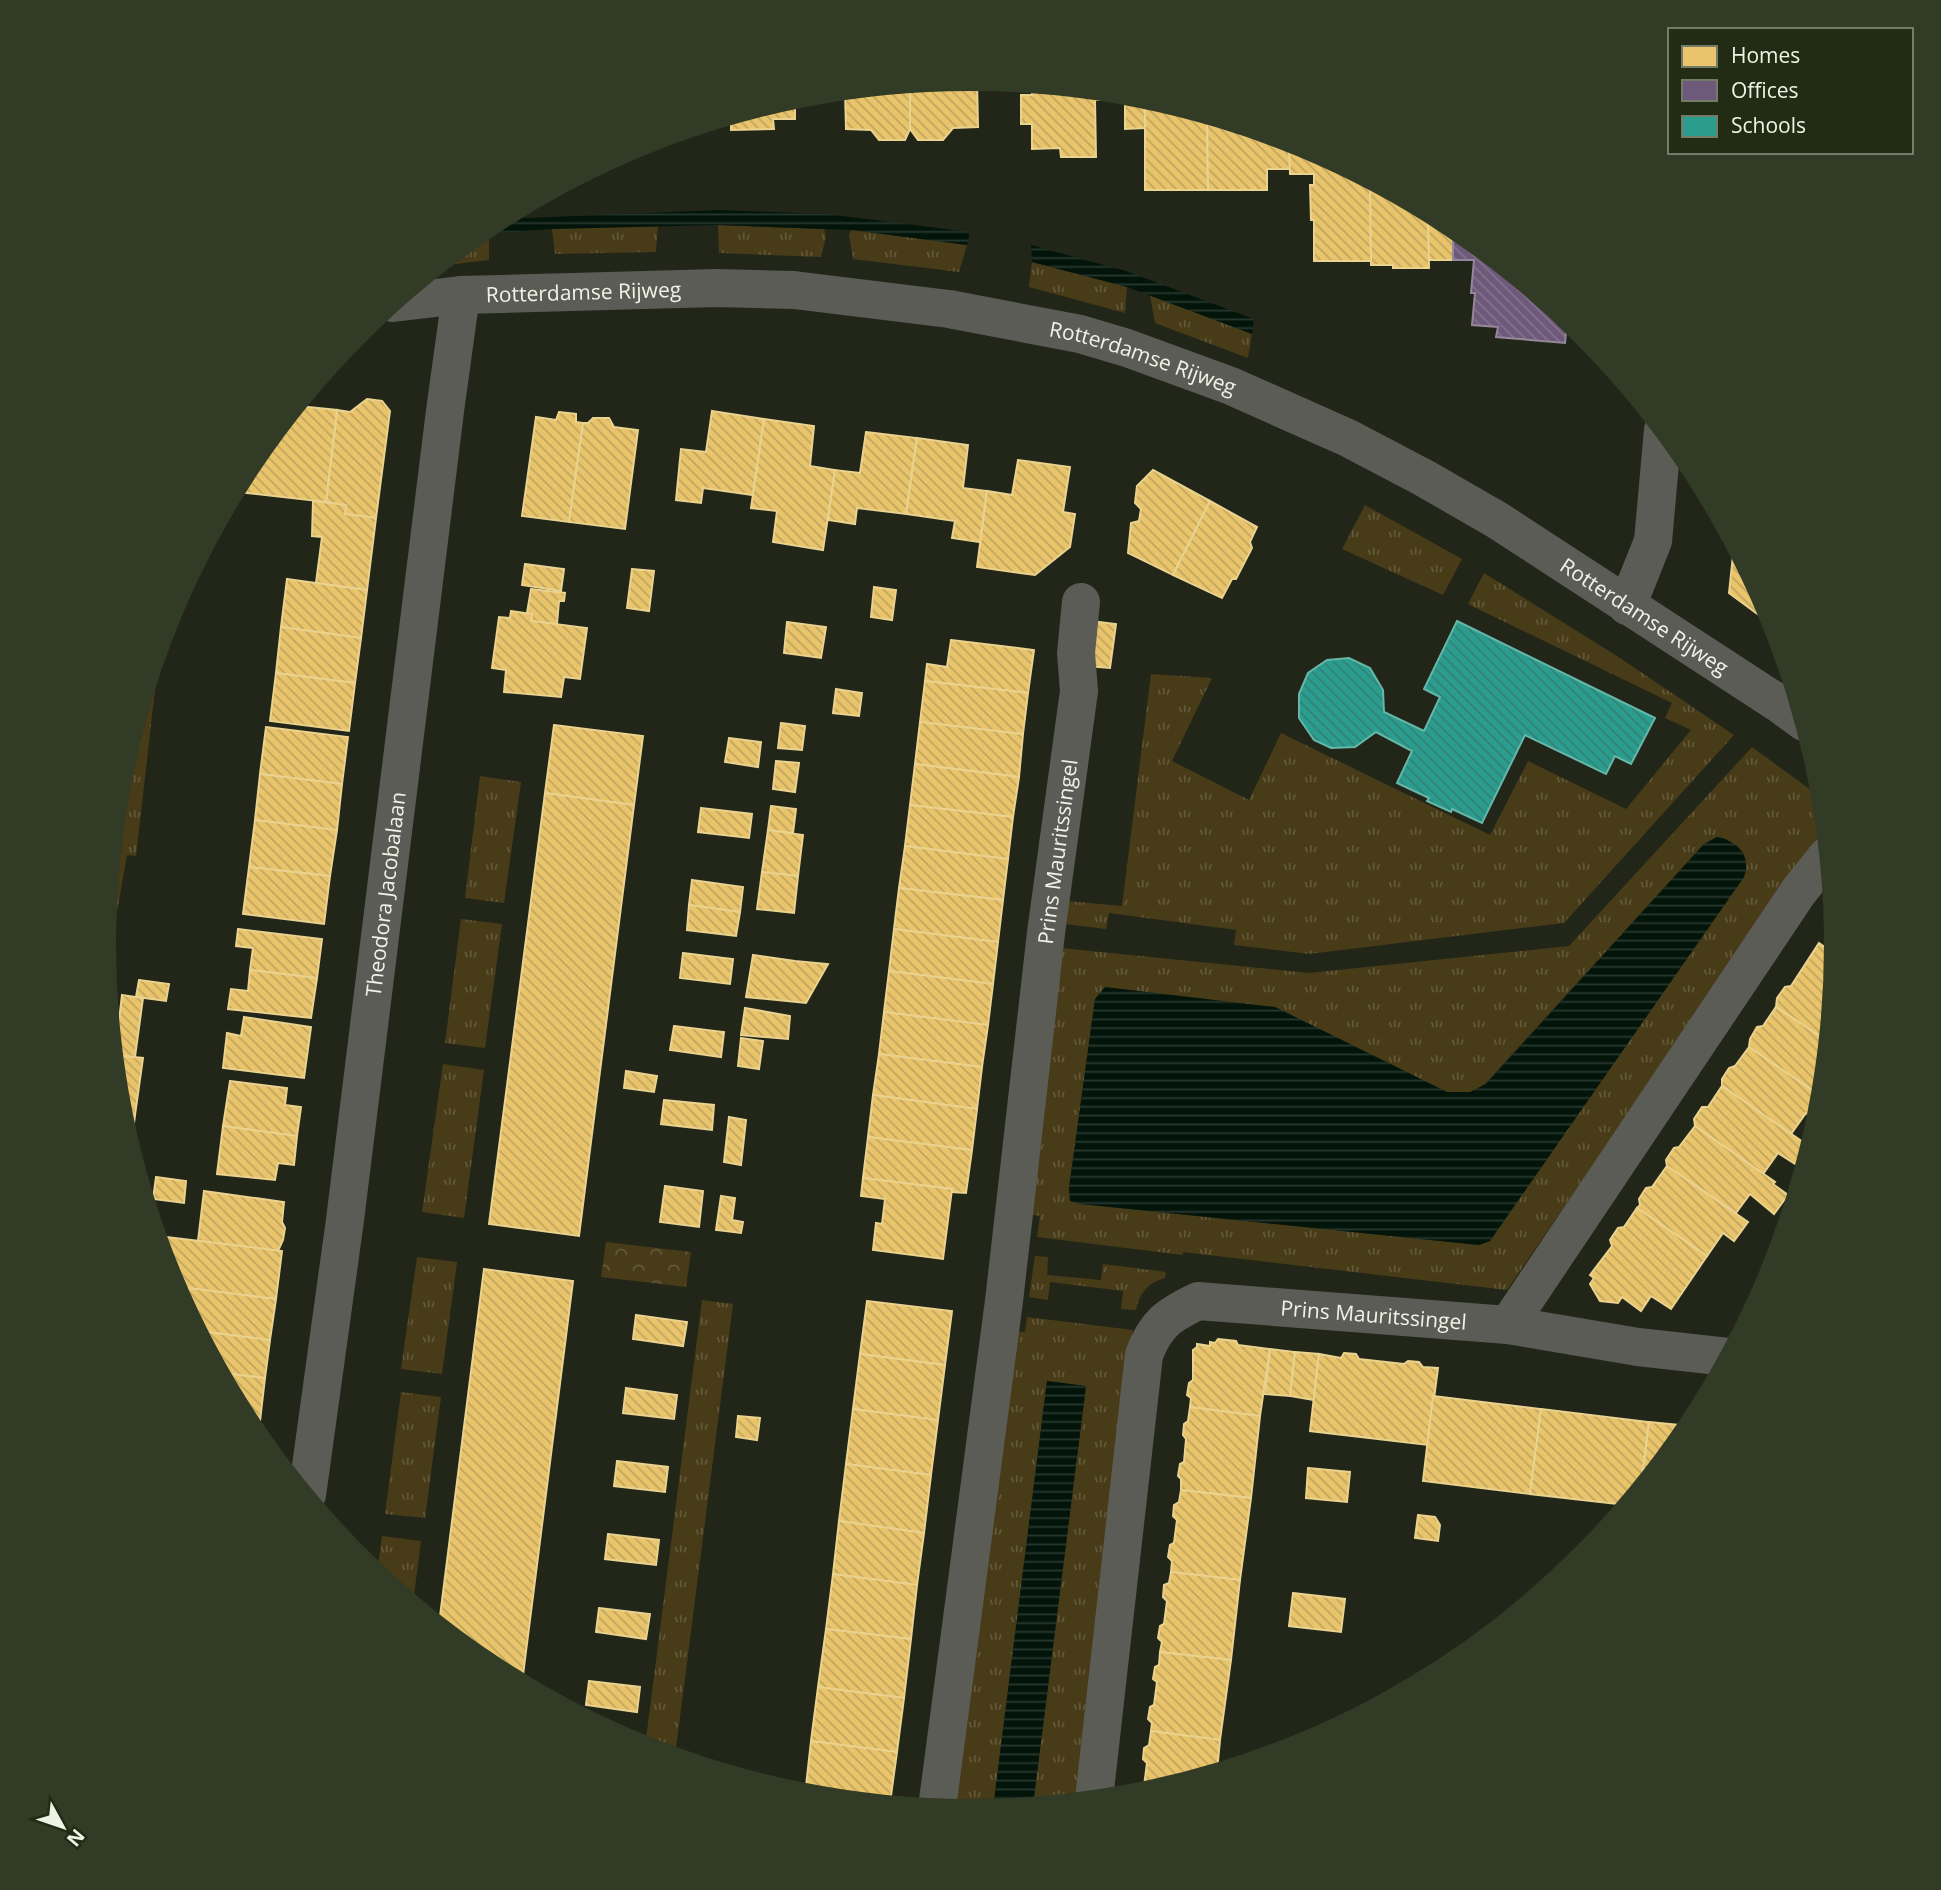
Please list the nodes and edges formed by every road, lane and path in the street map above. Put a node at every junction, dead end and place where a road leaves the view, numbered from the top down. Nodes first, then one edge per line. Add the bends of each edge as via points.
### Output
1 (461, 295) junction
2 (409, 301) edge
3 (1662, 444) edge
4 (1082, 602) dead end
5 (1627, 606) junction
6 (1792, 713) edge
7 (1820, 865) edge
8 (1508, 1325) junction
9 (1719, 1356) edge
10 (309, 1484) edge
11 (1095, 1790) edge
12 (938, 1798) edge

1 - 2 street, Rotterdamse Rijweg
1 - 5 street, Rotterdamse Rijweg via 794,290 948,309 1080,334 1231,386 1348,438 1497,520
1 - 10 street, Theodora Jacobalaan
3 - 5 street via 1653,541
4 - 12 street, Prins Mauritssingel via 1076,653 1079,691
5 - 6 street, Rotterdamse Rijweg
7 - 8 street
8 - 9 street, Prins Mauritssingel
8 - 11 street, Prins Mauritssingel via 1198,1301 1161,1323 1144,1355

